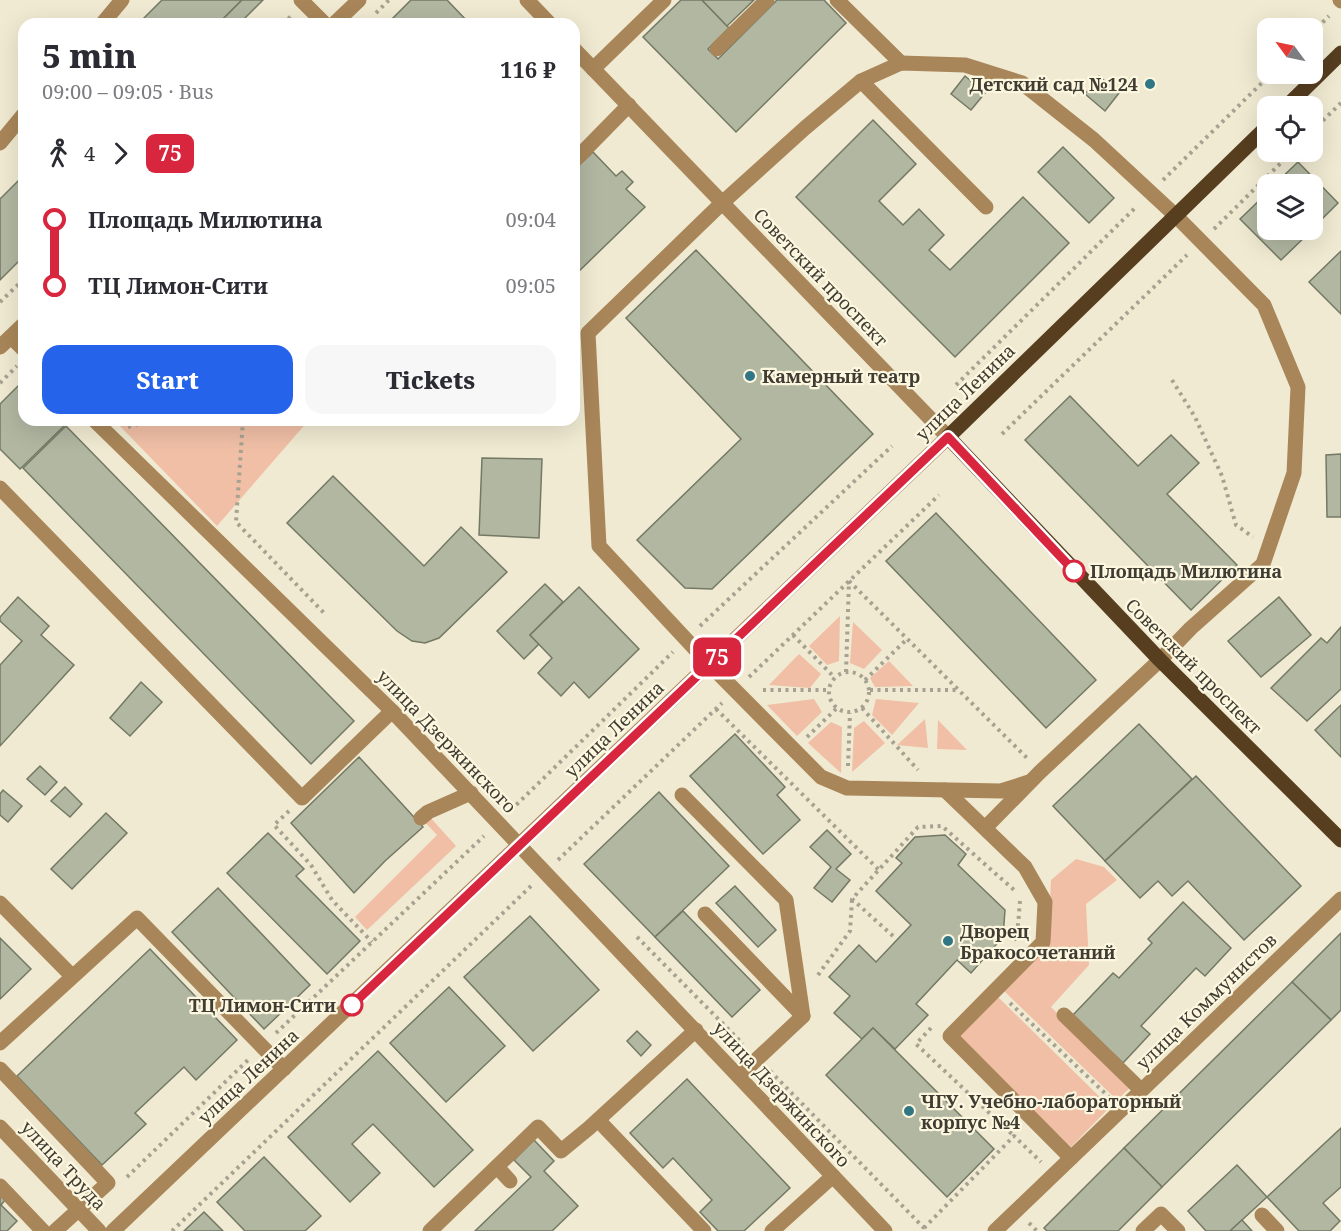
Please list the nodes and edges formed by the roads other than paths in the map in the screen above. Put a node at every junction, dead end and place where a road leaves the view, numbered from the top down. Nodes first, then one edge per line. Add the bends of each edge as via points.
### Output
1 (122, 0) edge
2 (301, 0) edge
3 (359, 0) edge
4 (527, 0) edge
5 (664, 0) edge
6 (767, 0) edge
7 (837, 0) edge
8 (107, 18) edge
9 (319, 18) edge
10 (340, 18) edge
11 (544, 18) edge
12 (717, 49) dead end
13 (1341, 53) edge
14 (580, 55) edge
15 (901, 63) junction
16 (593, 69) junction
17 (861, 81) junction
18 (1297, 96) edge
19 (629, 105) junction
20 (18, 121) edge
21 (1257, 137) edge
22 (0, 143) edge
23 (580, 155) edge
24 (722, 203) junction
25 (986, 207) dead end
26 (1176, 216) junction
27 (18, 330) edge
28 (5, 342) edge
29 (582, 348) edge
30 (100, 426) edge
31 (948, 437) junction
32 (0, 488) edge
33 (1160, 660) junction
34 (710, 664) junction
35 (392, 711) junction
36 (1034, 777) junction
37 (940, 790) junction
38 (471, 794) junction
39 (682, 795) dead end
40 (422, 818) dead end
41 (985, 828) junction
42 (1341, 840) edge
43 (521, 845) junction
44 (1341, 899) edge
45 (0, 903) edge
46 (705, 914) dead end
47 (72, 976) junction
48 (1064, 1015) dead end
49 (803, 1016) junction
50 (696, 1030) junction
51 (0, 1043) edge
52 (0, 1069) edge
53 (284, 1069) junction
54 (739, 1076) junction
55 (1141, 1090) junction
56 (598, 1120) junction
57 (0, 1126) edge
58 (1071, 1158) junction
59 (497, 1167) junction
60 (833, 1176) junction
61 (510, 1181) dead end
62 (0, 1186) edge
63 (79, 1209) junction
64 (1262, 1215) dead end
65 (43, 1231) edge
66 (55, 1231) edge
67 (99, 1231) edge
68 (113, 1231) edge
69 (430, 1231) edge
70 (704, 1231) edge
71 (772, 1231) edge
72 (885, 1231) edge
73 (995, 1231) edge
74 (1143, 1231) edge
75 (1178, 1231) edge
76 (1277, 1231) edge

1 - 8 street
2 - 9 street
3 - 10 street
4 - 11 street
5 - 16 street
6 - 12 street
7 - 15 street
13 - 18 main road
14 - 16 street, Советский проспект
15 - 17 street
15 - 26 street via 965,65 1022,84 1094,140
16 - 19 street, Советский проспект
17 - 24 street
17 - 25 street
19 - 23 street
19 - 24 street, Советский проспект
20 - 22 street
21 - 26 main road, улица Ленина
24 - 29 street via 588,333
24 - 31 street, Советский проспект
26 - 31 main road, улица Ленина
26 - 33 street via 1264,305 1298,387 1294,472 1263,564
27 - 28 street
29 - 34 street via 599,546
30 - 35 street, улица Дзержинского
31 - 33 main road, Советский проспект
31 - 34 street, улица Ленина
32 - 35 street via 302,798
33 - 36 street
33 - 42 main road, Советский проспект
34 - 37 street via 821,777 847,788
34 - 43 street, улица Ленина
35 - 38 street, улица Дзержинского
36 - 37 street via 1001,791
36 - 41 street
37 - 41 street
38 - 40 street
38 - 43 street, улица Дзержинского
39 - 49 street via 786,900
41 - 58 street via 1025,867 1045,902 1043,942 950,1036
43 - 50 street, улица Дзержинского
43 - 53 street, улица Ленина
44 - 55 street, улица Коммунистов
45 - 47 street
46 - 49 street
47 - 51 street
47 - 53 street via 137,918
48 - 55 street
49 - 54 street
50 - 54 street, улица Дзержинского
50 - 56 street
52 - 63 street via 108,1183
53 - 68 street, улица Ленина
54 - 60 street, улица Дзержинского
55 - 58 street, улица Коммунистов
56 - 59 street via 561,1151 538,1127
56 - 70 street
57 - 63 street, улица Труда
58 - 73 street, улица Коммунистов
59 - 61 street
59 - 69 street
60 - 71 street
60 - 72 street, улица Дзержинского
62 - 65 street
63 - 66 street
63 - 67 street, улица Труда
64 - 76 street
74 - 75 street via 1161,1214

